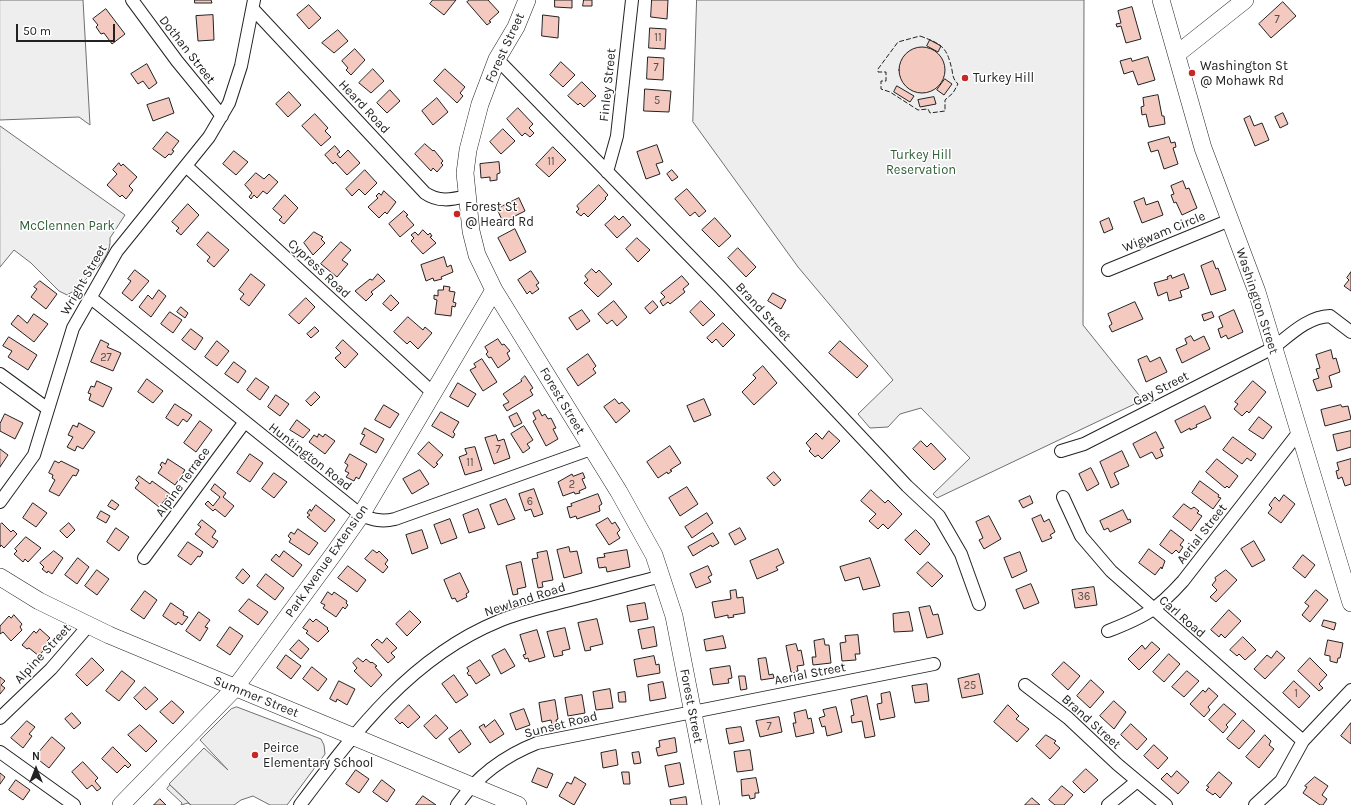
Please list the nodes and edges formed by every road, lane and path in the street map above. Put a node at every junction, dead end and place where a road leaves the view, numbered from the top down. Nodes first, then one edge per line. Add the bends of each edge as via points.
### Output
1 (132, 0) edge
2 (527, 0) edge
3 (632, 0) edge
4 (1161, 0) edge
5 (1245, 0) edge
6 (254, 4) edge
7 (1177, 54) junction
8 (497, 59) junction
9 (222, 116) junction
10 (186, 166) junction
11 (607, 172) junction
12 (466, 196) junction
13 (1230, 220) junction
14 (1108, 270) dead end
15 (494, 290) junction
16 (91, 298) junction
17 (1351, 332) edge
18 (1273, 348) junction
19 (0, 374) edge
20 (432, 392) junction
21 (48, 409) junction
22 (244, 423) junction
23 (1299, 432) junction
24 (591, 449) junction
25 (1061, 451) dead end
26 (1063, 497) dead end
27 (0, 502) edge
28 (361, 515) junction
29 (144, 558) dead end
30 (1345, 564) edge
31 (662, 576) junction
32 (0, 577) edge
33 (1351, 603) edge
34 (978, 604) dead end
35 (1154, 610) junction
36 (89, 625) junction
37 (1108, 631) dead end
38 (934, 664) dead end
39 (1024, 685) dead end
40 (235, 688) junction
41 (1351, 690) edge
42 (692, 712) junction
43 (0, 718) edge
44 (353, 735) junction
45 (1303, 741) junction
46 (0, 752) edge
47 (1136, 782) junction
48 (473, 785) junction
49 (74, 805) edge
50 (121, 805) edge
51 (300, 805) edge
52 (457, 805) edge
53 (518, 805) edge
54 (711, 805) edge
55 (1108, 805) edge
56 (1166, 805) edge
57 (1255, 805) edge

1 - 9 street, Dothan Street
2 - 8 main road, Forest Street via 516,27
3 - 11 street, Finley Street via 617,136
4 - 7 main road, Washington Street
5 - 7 main road
6 - 9 street, Wright Street via 236,83
6 - 12 street, Heard Road via 425,193 443,200
7 - 13 main road, Washington Street via 1203,148
8 - 11 street, Brand Street
8 - 12 main road, Forest Street via 480,104 468,150
9 - 10 street, Wright Street
10 - 16 street, Wright Street via 120,247
10 - 20 street, Cypress Road
11 - 34 street, Brand Street via 721,288 907,486 939,516 961,554
12 - 15 main road, Forest Street via 471,231 478,255
13 - 14 street, Wigwam Circle
13 - 18 main road, Washington Street via 1258,292
15 - 20 main road, Park Avenue Extension
15 - 24 main road, Forest Street
16 - 21 street, Wright Street via 73,328
16 - 22 street, Huntington Road
17 - 18 street, Gay Street via 1330,316 1322,317 1297,329
18 - 23 main road, Washington Street
18 - 25 street, Gay Street via 1084,444
19 - 21 street
20 - 28 main road, Park Avenue Extension
21 - 27 street, Wright Street via 34,455
22 - 28 street, Huntington Road
22 - 29 street, Alpine Terrace
23 - 30 main road, Washington Street
23 - 35 street, Aerial Street via 1183,581
24 - 28 street, Huntington Road via 395,519 371,520
24 - 31 main road, Forest Street via 644,534
26 - 35 street, Carl Road via 1081,536 1111,571
28 - 40 main road, Park Avenue Extension
30 - 33 main road, Washington Street
31 - 42 main road, Forest Street via 674,616
31 - 44 street, Newland Road via 499,621 463,638 426,663 395,689
32 - 36 main road, Summer Street via 39,601
35 - 37 street, Aerial Street
35 - 45 street, Carl Road
36 - 40 main road, Summer Street
36 - 43 street, Alpine Street via 51,669
38 - 42 street, Aerial Street
39 - 47 street, Brand Street via 1068,718
40 - 44 main road, Summer Street
40 - 50 main road, Park Avenue Extension
41 - 45 street
42 - 48 street, Sunset Road via 537,743 503,759
42 - 54 main road, Forest Street
44 - 48 main road, Summer Street
44 - 51 street, Newland Road
45 - 57 street via 1281,781
46 - 49 street
47 - 55 street
47 - 56 street, Brand Street
48 - 52 street, Sunset Road
48 - 53 main road, Summer Street

